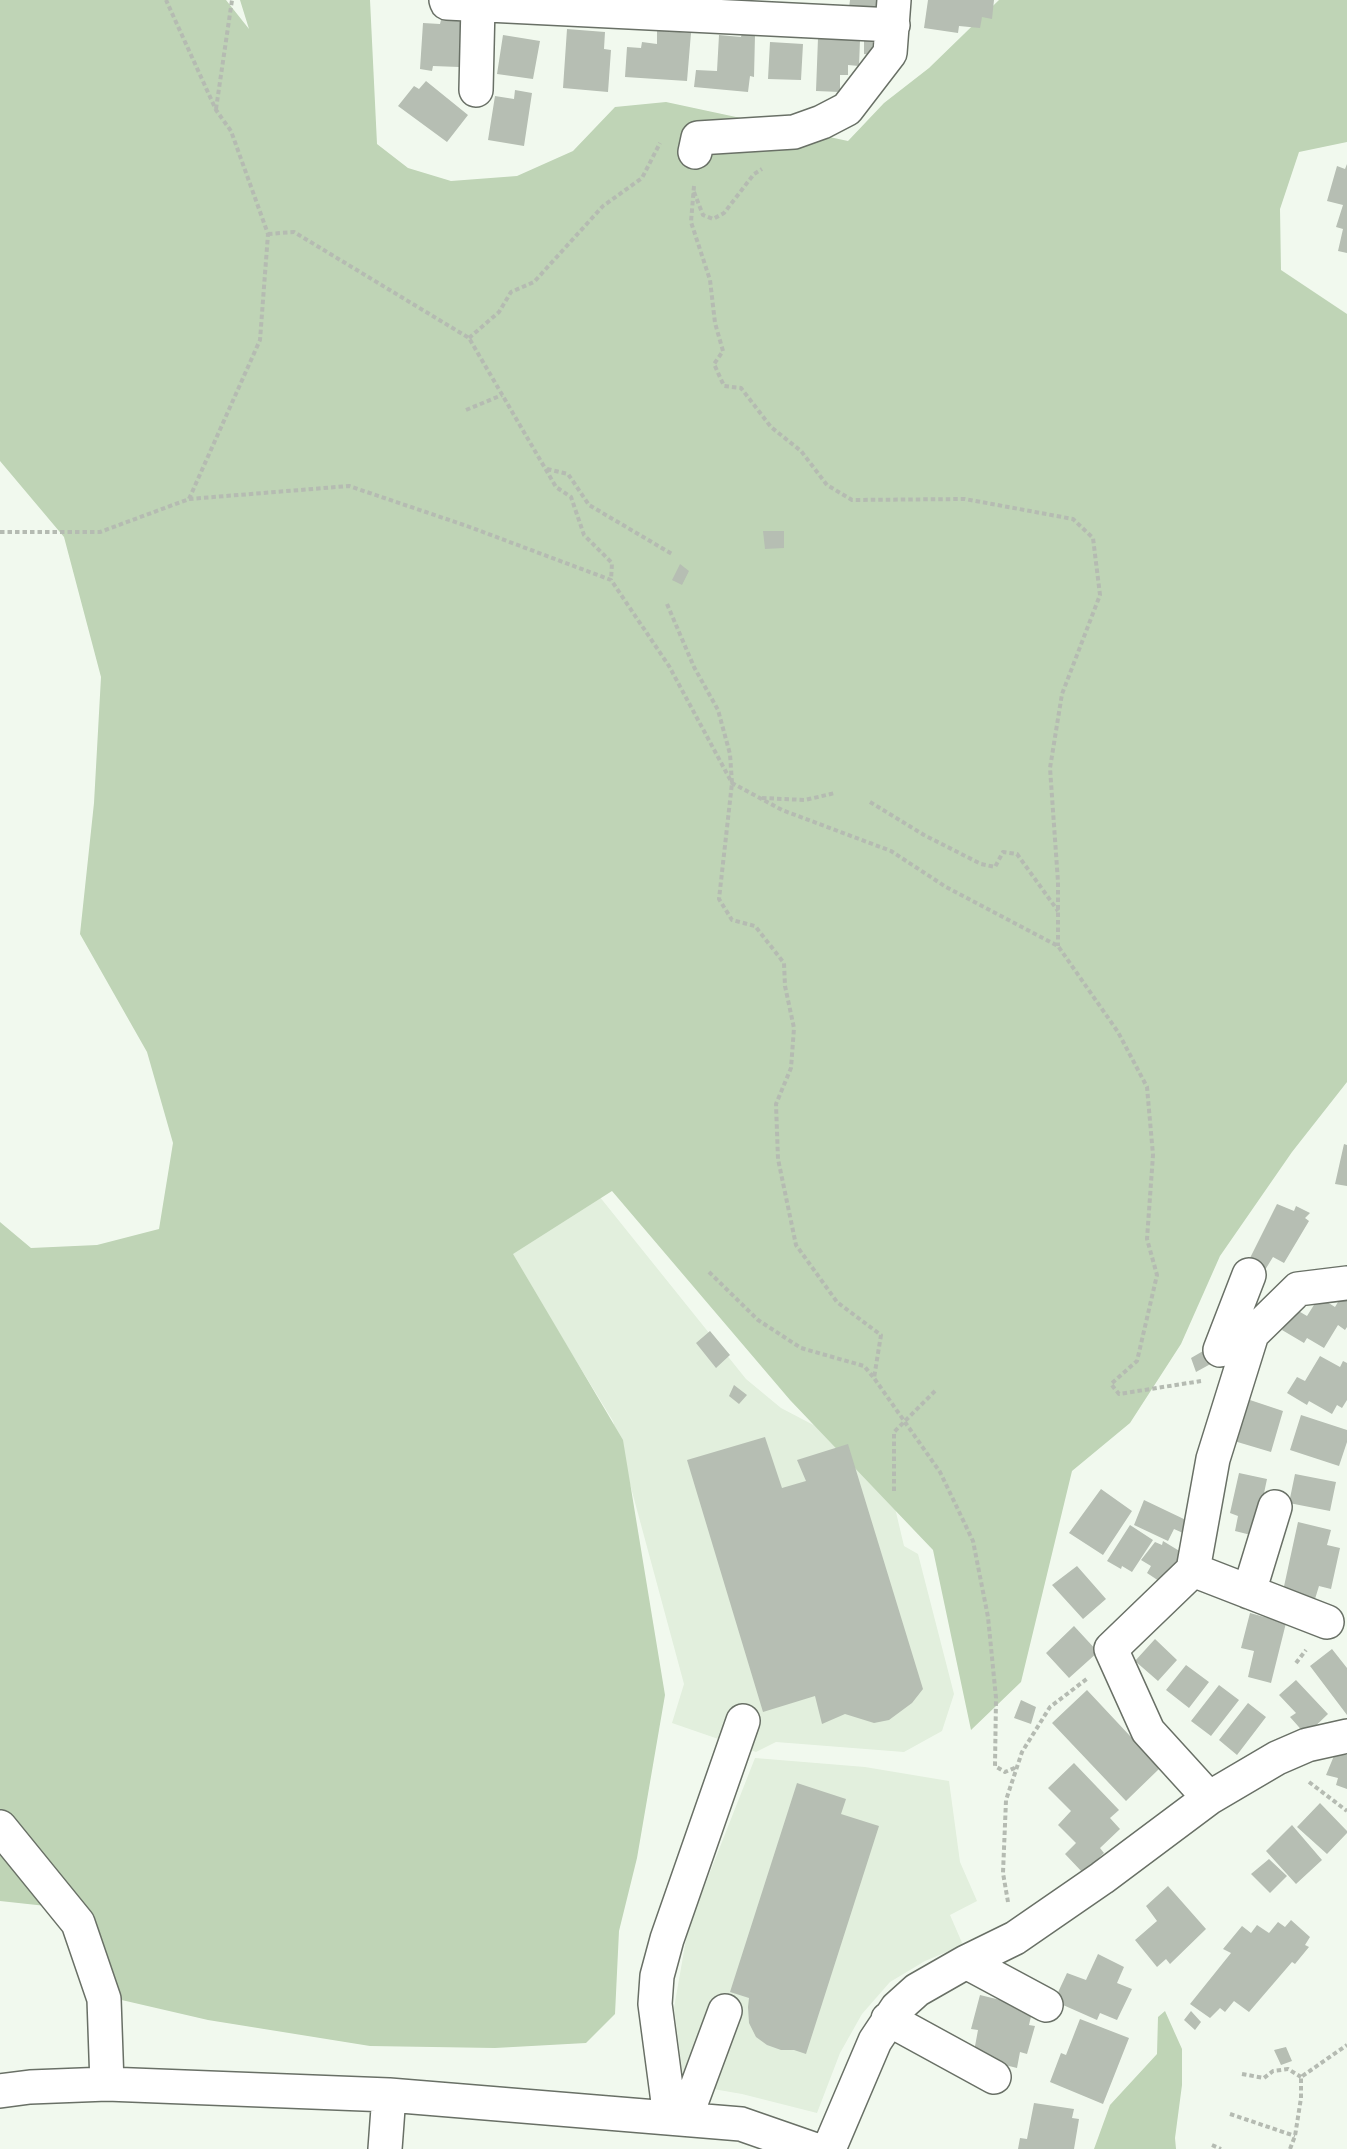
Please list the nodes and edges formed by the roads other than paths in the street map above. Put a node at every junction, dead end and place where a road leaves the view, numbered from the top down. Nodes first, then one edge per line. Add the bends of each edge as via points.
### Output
1 (462, 2) edge
2 (893, 13) edge
3 (476, 90) dead end
4 (695, 152) road end
5 (1249, 1275) dead end
6 (1347, 1283) edge
7 (1252, 1334) junction
8 (1275, 1507) dead end
9 (1193, 1570) junction
10 (1249, 1592) junction
11 (1327, 1622) dead end
12 (743, 1721) dead end
13 (1347, 1736) edge
14 (1209, 1798) junction
15 (0, 1827) edge
16 (966, 1962) junction
17 (1046, 2005) dead end
18 (725, 2011) dead end
19 (888, 2019) junction
20 (994, 2077) dead end
21 (107, 2084) junction
22 (0, 2091) edge
23 (389, 2095) junction
24 (677, 2118) junction
25 (385, 2149) edge
26 (813, 2149) edge
27 (829, 2149) edge

1 - 2 street
1 - 3 street
2 - 4 street via 890,53 847,109 794,132 698,138
5 - 7 street via 1221,1350
6 - 7 street via 1298,1289
7 - 9 street via 1213,1459
8 - 10 street
9 - 10 street
9 - 14 street via 1111,1649 1148,1731
10 - 11 street
12 - 24 street via 657,1976 655,2004
13 - 14 street via 1307,1745 1277,1758
14 - 16 street via 1015,1938
15 - 21 street via 78,1923 104,1999
16 - 17 street
16 - 19 street via 917,1990
18 - 24 street
19 - 20 street
19 - 27 street via 870,2051
21 - 22 street
21 - 23 street
23 - 24 street
23 - 25 street
24 - 26 street via 741,2124

